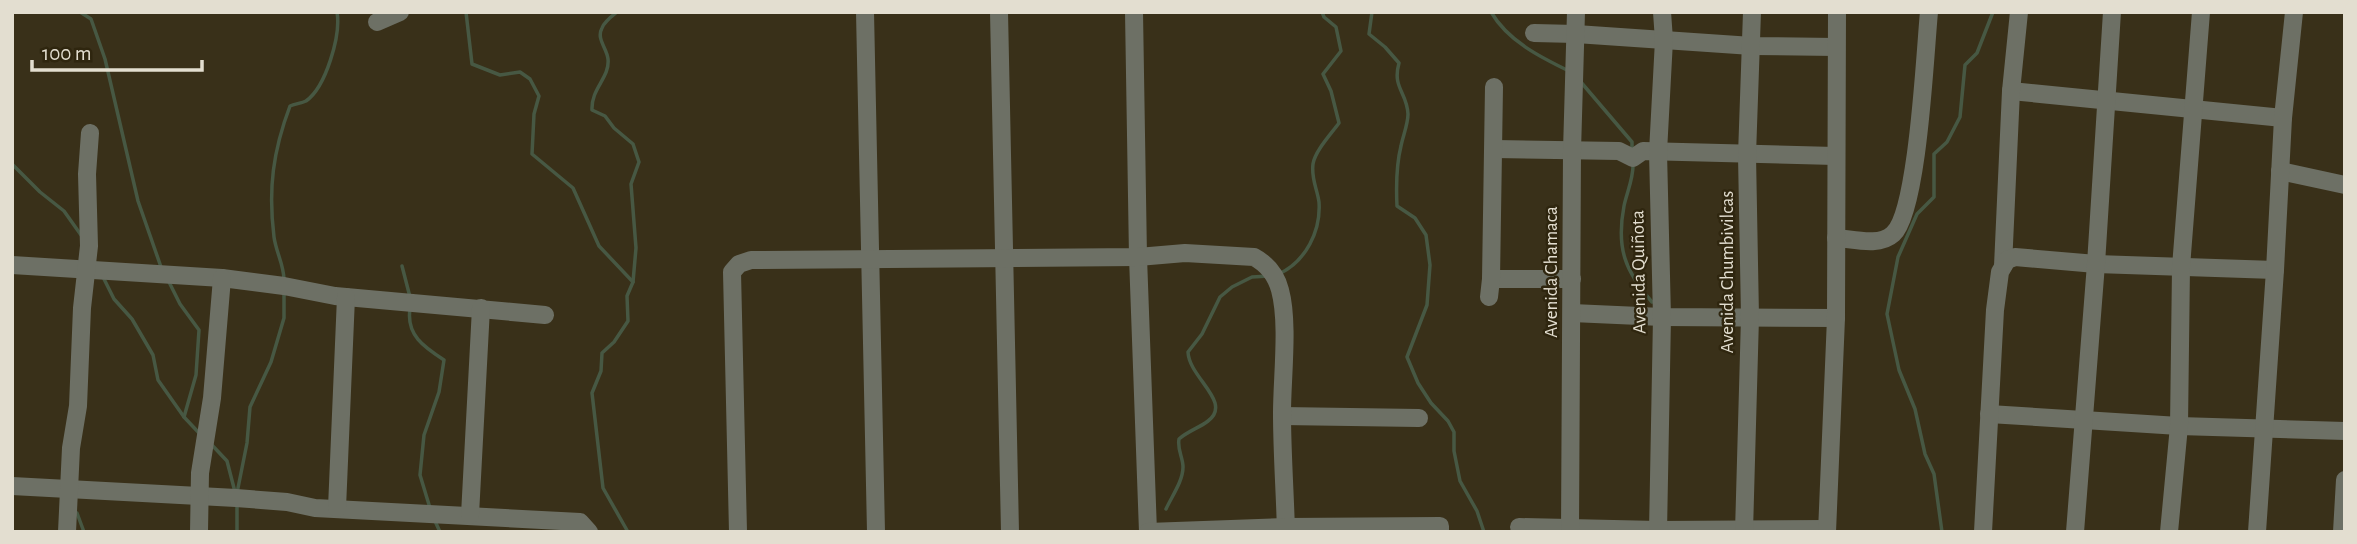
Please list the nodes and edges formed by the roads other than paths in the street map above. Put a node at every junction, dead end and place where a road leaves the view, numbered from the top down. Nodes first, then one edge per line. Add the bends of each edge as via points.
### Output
1 (400, 12) edge
2 (865, 12) edge
3 (999, 12) edge
4 (1134, 12) edge
5 (1576, 12) edge
6 (1662, 12) edge
7 (1752, 12) edge
8 (1837, 12) edge
9 (1929, 12) edge
10 (2020, 12) edge
11 (2112, 12) edge
12 (2201, 12) edge
13 (2294, 12) edge
14 (377, 22) dead end
15 (1534, 33) dead end
16 (1576, 34) junction
17 (1664, 40) junction
18 (1752, 46) junction
19 (1836, 47) junction
20 (1494, 86) dead end
21 (2011, 91) junction
22 (2106, 101) junction
23 (2193, 109) junction
24 (2283, 118) junction
25 (90, 133) dead end
26 (1494, 149) junction
27 (1573, 151) junction
28 (1658, 152) junction
29 (1747, 155) junction
30 (1835, 156) junction
31 (2280, 171) junction
32 (2345, 185) edge
33 (1836, 238) junction
34 (1005, 257) junction
35 (1138, 257) junction
36 (870, 259) junction
37 (2096, 264) junction
38 (12, 265) edge
39 (2003, 266) junction
40 (2181, 267) junction
41 (85, 270) junction
42 (2275, 270) junction
43 (222, 278) junction
44 (1572, 279) junction
45 (346, 297) junction
46 (481, 308) junction
47 (1572, 313) junction
48 (545, 315) dead end
49 (1662, 317) junction
50 (1750, 317) junction
51 (1836, 318) junction
52 (1989, 414) junction
53 (1282, 416) junction
54 (1419, 418) dead end
55 (2083, 418) junction
56 (2179, 426) junction
57 (2264, 428) junction
58 (2345, 431) edge
59 (2345, 480) edge
60 (12, 486) edge
61 (69, 489) junction
62 (201, 497) junction
63 (337, 508) junction
64 (470, 515) junction
65 (1519, 527) dead end
66 (1286, 529) edge
67 (1744, 530) edge
68 (1165, 531) edge
69 (1570, 531) edge
70 (1658, 531) edge
71 (1827, 531) edge
72 (67, 532) edge
73 (200, 532) edge
74 (589, 532) edge
75 (738, 532) edge
76 (876, 532) edge
77 (1010, 532) edge
78 (1148, 532) edge
79 (1440, 532) edge
80 (1983, 532) edge
81 (2075, 532) edge
82 (2169, 532) edge
83 (2257, 532) edge
84 (2342, 532) edge

1 - 14 street
2 - 36 street
3 - 34 street
4 - 35 street
5 - 16 street, Avenida Chamaca
6 - 17 street, Avenida Quiñota
7 - 18 street, Avenida Chumbivilcas
8 - 19 street
9 - 33 street via 1913,181 1902,220 1893,234 1877,242
10 - 21 street
11 - 22 street
12 - 23 street
13 - 24 street
15 - 16 street
16 - 17 street
16 - 27 street, Avenida Chamaca
17 - 18 street
17 - 28 street, Avenida Quiñota
18 - 19 street
18 - 29 street, Avenida Chumbivilcas
19 - 30 street
20 - 26 street
21 - 22 street
21 - 39 street
22 - 23 street
22 - 37 street
23 - 24 street
23 - 40 street
24 - 31 street
25 - 41 street
26 - 27 street
26 - 44 street via 1490,288
27 - 28 street via 1619,151 1633,158 1643,152
27 - 44 street, Avenida Chamaca
28 - 29 street
28 - 49 street, Avenida Quiñota
29 - 30 street
29 - 50 street, Avenida Chumbivilcas
30 - 33 street
31 - 32 street
31 - 42 street
33 - 51 street
34 - 35 street
34 - 36 street
34 - 77 street
35 - 53 street via 1185,253 1263,261 1275,276 1283,306
35 - 78 street
36 - 75 street via 751,260 732,272
36 - 76 street
37 - 39 street via 2015,257
37 - 40 street
37 - 55 street
38 - 41 street
39 - 52 street via 1995,310
40 - 42 street
40 - 56 street
41 - 43 street
41 - 61 street
42 - 57 street
43 - 45 street
43 - 62 street
44 - 47 street, Avenida Chamaca
45 - 46 street
45 - 63 street
46 - 48 street
46 - 64 street
47 - 49 street
47 - 69 street, Avenida Chamaca
49 - 50 street
49 - 70 street, Avenida Quiñota
50 - 51 street
50 - 67 street, Avenida Chumbivilcas
51 - 71 street
52 - 55 street
52 - 80 street
53 - 54 street
53 - 66 street
55 - 56 street
55 - 81 street
56 - 57 street
56 - 82 street
57 - 58 street
57 - 83 street
59 - 84 street
60 - 61 street
61 - 62 street
61 - 72 street
62 - 63 street
62 - 73 street
63 - 64 street
64 - 74 street via 580,522
65 - 69 street
66 - 68 street
66 - 79 street via 1440,526
67 - 70 street
67 - 71 street
68 - 78 street
69 - 70 street

